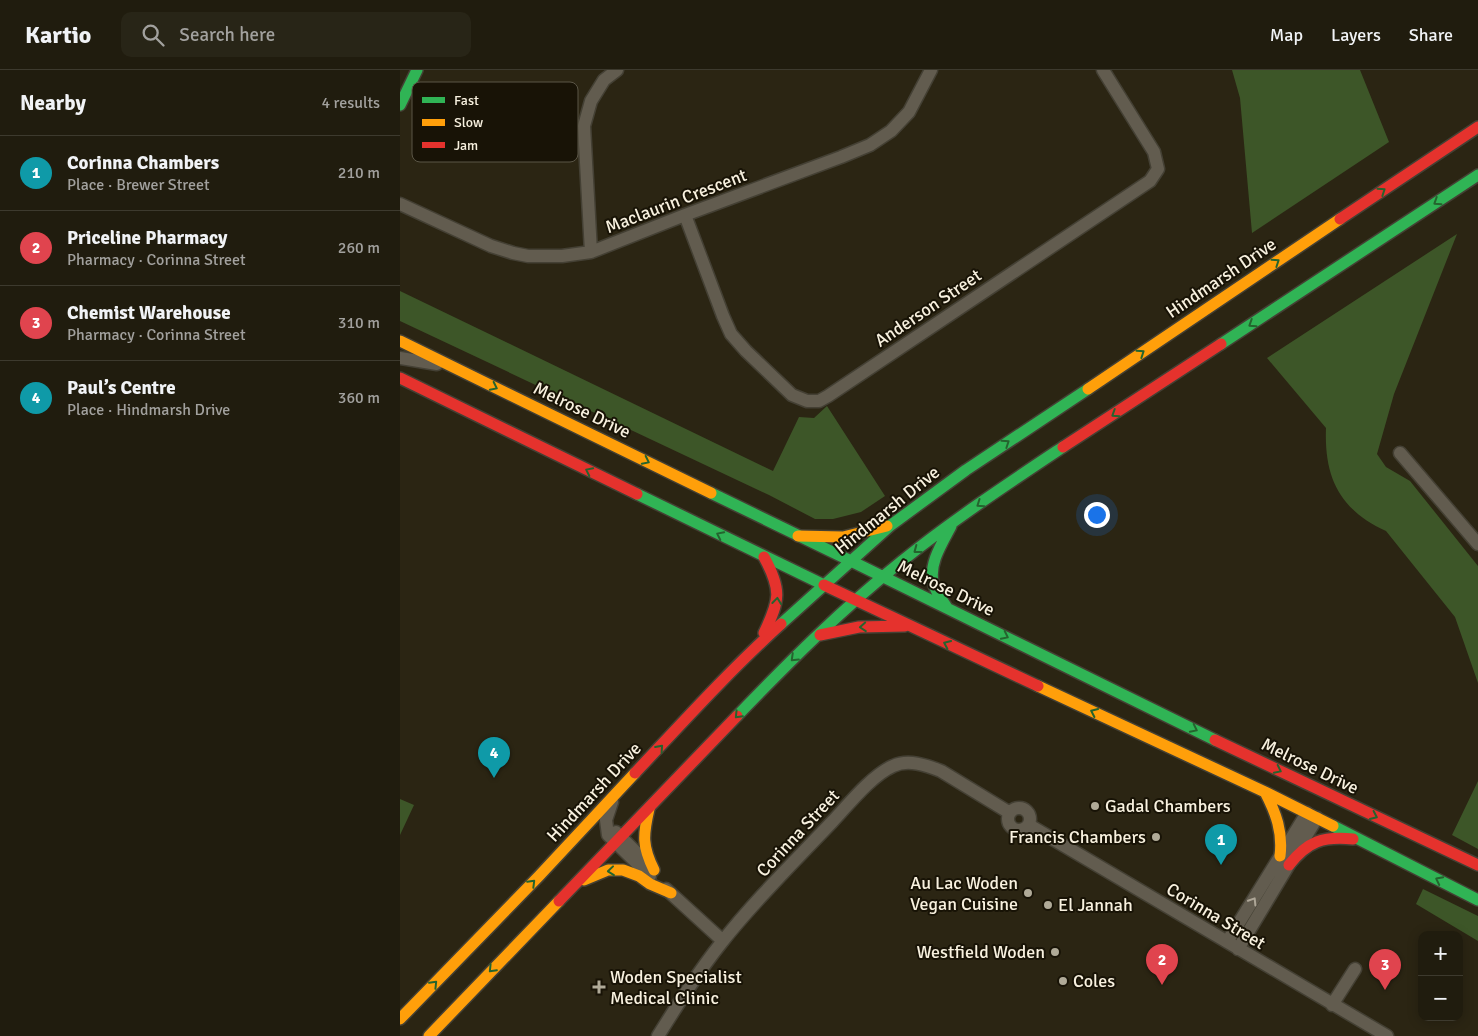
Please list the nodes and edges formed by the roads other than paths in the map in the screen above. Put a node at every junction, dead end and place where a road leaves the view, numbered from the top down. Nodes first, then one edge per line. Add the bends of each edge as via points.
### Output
1 (417, 70) edge
2 (617, 70) edge
3 (930, 70) edge
4 (1103, 70) edge
5 (401, 99) edge
6 (1478, 127) edge
7 (1478, 175) edge
8 (400, 204) edge
9 (685, 215) junction
10 (591, 252) junction
11 (400, 341) edge
12 (400, 358) edge
13 (450, 366) junction
14 (403, 383) edge
15 (1400, 453) dead end
16 (952, 524) junction
17 (891, 525) junction
18 (798, 536) junction
19 (1478, 544) edge
20 (764, 557) junction
21 (851, 561) junction
22 (885, 577) junction
23 (824, 586) junction
24 (857, 601) junction
25 (946, 606) junction
26 (910, 626) junction
27 (817, 636) junction
28 (759, 644) junction
29 (1236, 750) junction
30 (1210, 766) junction
31 (1250, 785) junction
32 (1265, 792) junction
33 (614, 798) junction
34 (1318, 804) junction
35 (649, 809) junction
36 (606, 828) junction
37 (583, 830) junction
38 (618, 840) junction
39 (1360, 840) junction
40 (1284, 861) junction
41 (1478, 865) edge
42 (654, 870) junction
43 (576, 885) junction
44 (671, 893) junction
45 (1478, 900) edge
46 (723, 941) junction
47 (1233, 946) junction
48 (1355, 969) dead end
49 (1332, 1005) junction
50 (400, 1019) edge
51 (429, 1036) edge
52 (658, 1036) edge
53 (1387, 1036) edge

1 - 5 main road
2 - 10 street via 604,80 592,100 584,126
3 - 9 street, Maclaurin Crescent via 909,112 891,131 870,145
4 - 9 street, Anderson Street via 1154,152 1158,169 1150,181 819,400 807,401 792,395 731,334
17 -> 6 main road, Hindmarsh Drive via 966,470
7 -> 16 main road
8 - 10 street, Maclaurin Crescent via 513,253 562,256
9 - 10 street, Maclaurin Crescent
11 - 13 main road, Melrose Drive
12 - 13 street
13 -> 18 main road, Melrose Drive
20 -> 14 main road, Melrose Drive
15 - 19 street
16 -> 22 main road
16 - 25 main road via 933,570 935,587
17 - 18 main road via 843,537
17 - 21 main road, Hindmarsh Drive
18 - 21 main road, Melrose Drive
20 - 23 main road, Melrose Drive
28 -> 20 main road via 776,609 778,591
21 - 22 main road, Melrose Drive
21 - 23 main road, Hindmarsh Drive
22 - 24 main road
22 - 25 main road, Melrose Drive
23 - 24 main road, Melrose Drive
23 - 28 main road, Hindmarsh Drive
24 - 26 main road, Melrose Drive
24 - 27 main road
25 -> 29 main road, Melrose Drive
26 -> 27 main road via 859,627
30 -> 26 main road, Melrose Drive
27 -> 35 main road
33 -> 28 main road, Hindmarsh Drive
29 - 30 main road via 1225,760
29 - 31 main road via 1237,767
29 -> 34 main road, Melrose Drive
30 - 31 main road, Melrose Drive
31 - 32 main road, Melrose Drive
32 - 34 main road, Melrose Drive
32 - 40 main road via 1280,829
33 - 36 street
33 - 37 main road, Hindmarsh Drive
34 - 39 main road, Melrose Drive
34 - 40 street
34 -> 41 main road, Melrose Drive
35 - 38 main road
35 - 42 main road via 643,843
36 - 37 street via 598,826
36 - 38 street via 612,830
50 -> 37 main road, Hindmarsh Drive
38 - 42 street
38 - 43 main road
38 - 44 street via 648,874
39 - 40 main road via 1335,836 1312,842
45 -> 39 main road, Melrose Drive
40 - 47 street
42 - 44 street
44 -> 43 main road via 623,870 608,870
43 -> 51 main road
44 - 46 street
46 - 47 street, Corinna Street via 878,775 907,763 941,771 1010,813 1008,819 1013,828 1020,830 1028,825
46 - 52 street, Corinna Street via 690,984
47 - 49 street, Corinna Street
48 - 49 street
49 - 53 street, Corinna Street

